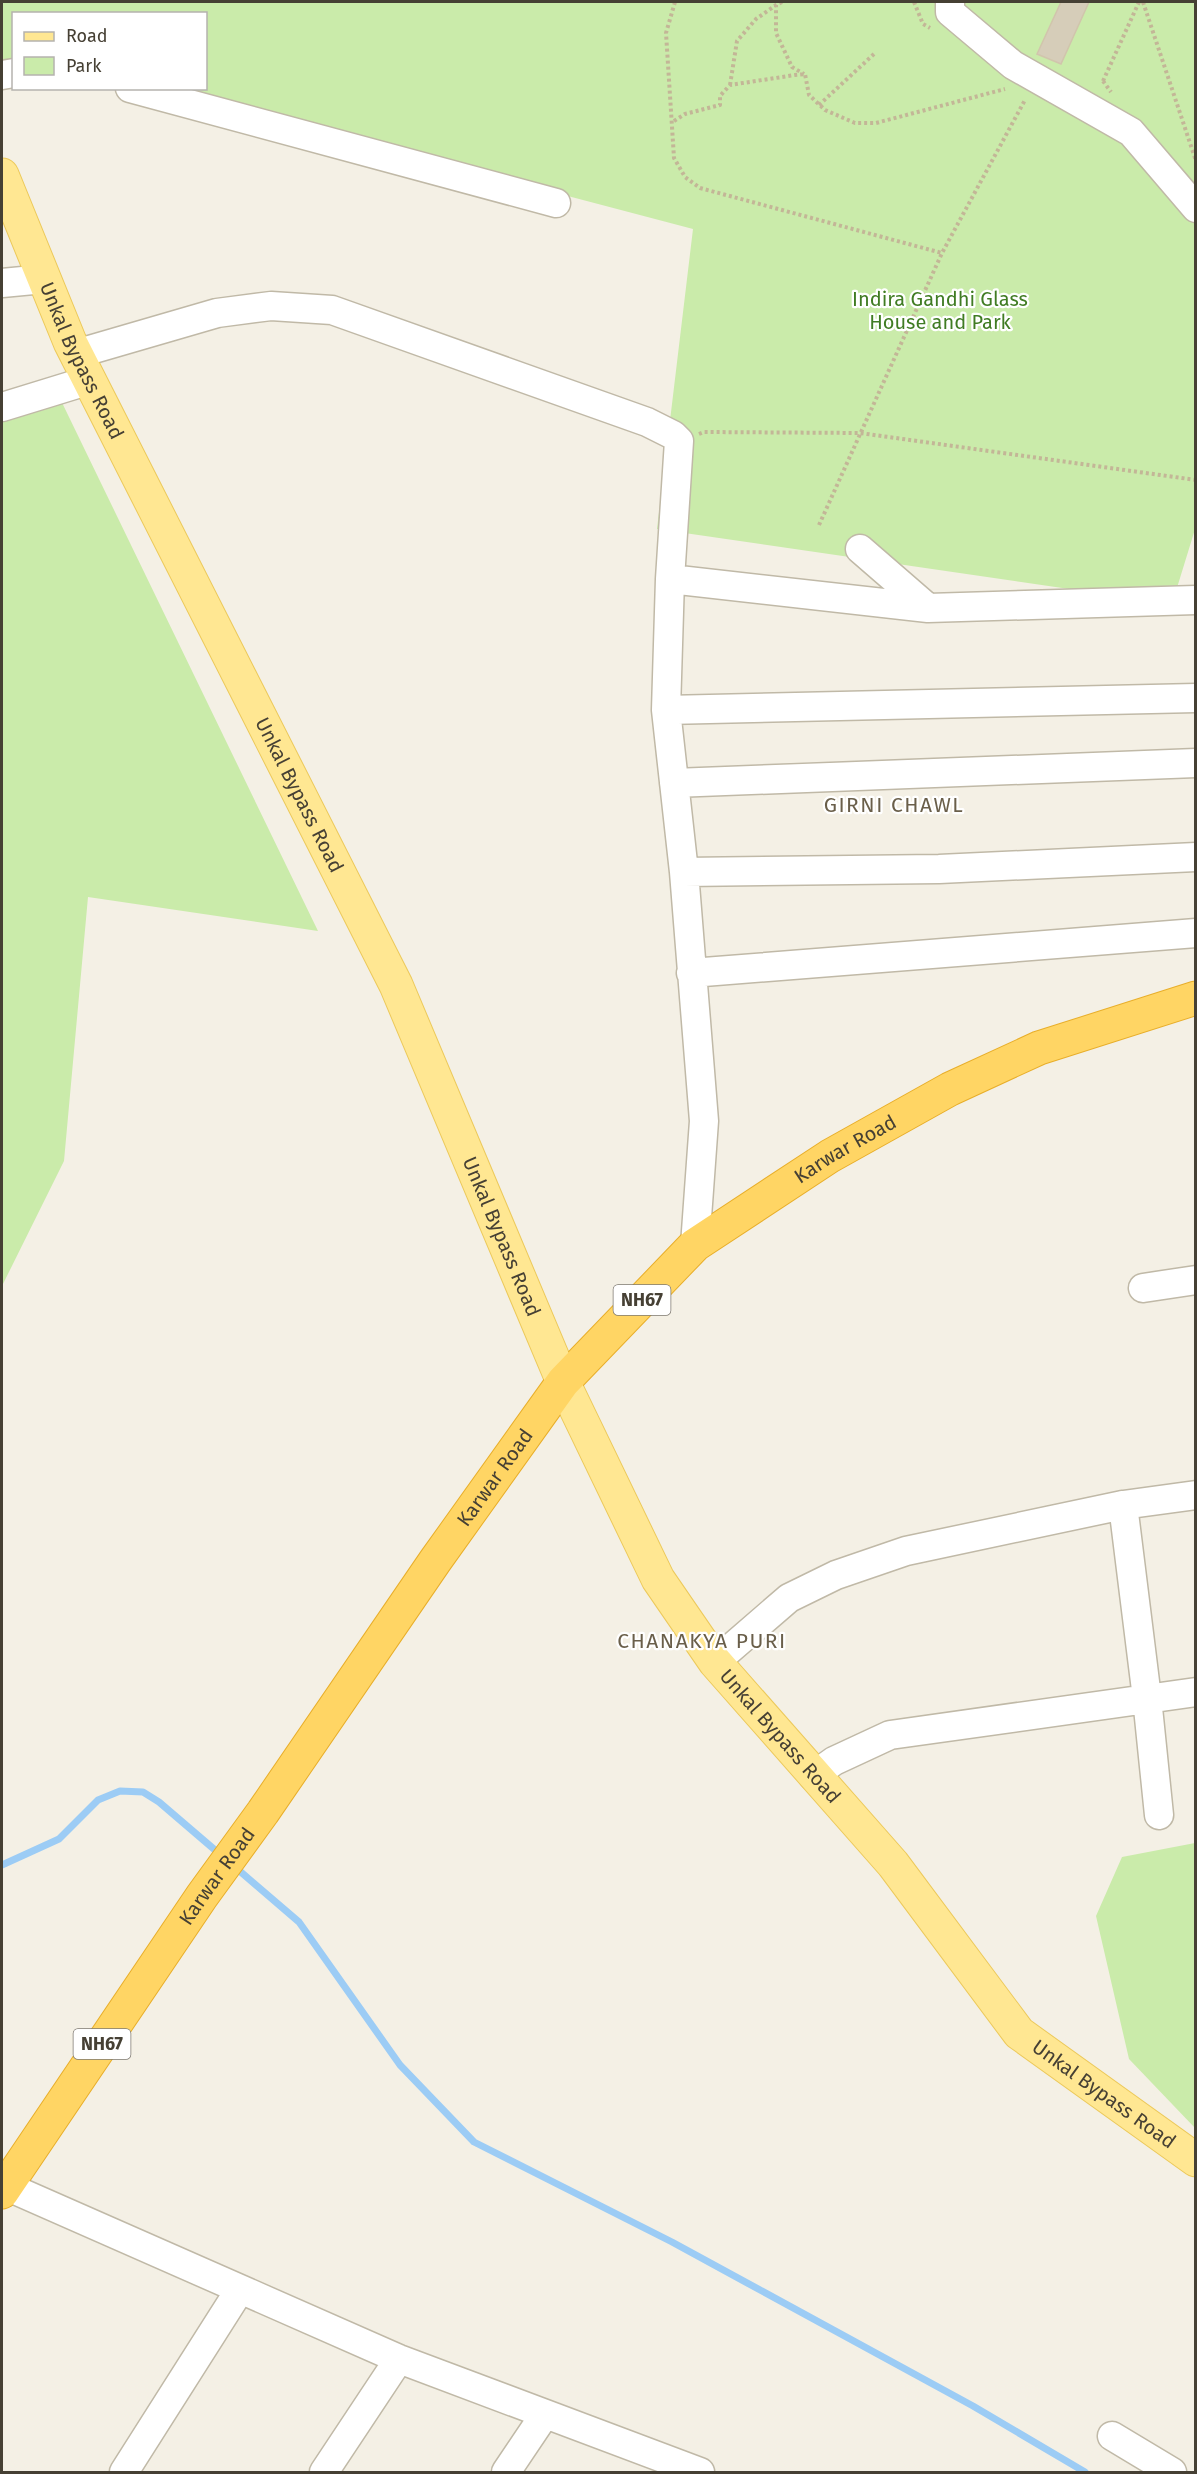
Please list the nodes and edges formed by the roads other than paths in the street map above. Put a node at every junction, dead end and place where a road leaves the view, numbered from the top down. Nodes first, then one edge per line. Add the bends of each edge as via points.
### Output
1 (950, 2) edge
2 (137, 90) edge
3 (2, 176) edge
4 (556, 203) dead end
5 (1196, 208) edge
6 (44, 279) junction
7 (2, 283) edge
8 (83, 367) junction
9 (2, 407) edge
10 (860, 549) dead end
11 (669, 579) junction
12 (1196, 600) edge
13 (928, 608) junction
14 (1196, 698) edge
15 (666, 710) junction
16 (1196, 763) edge
17 (674, 783) junction
18 (1196, 857) edge
19 (684, 872) junction
20 (1196, 933) edge
21 (691, 973) junction
22 (1196, 998) edge
23 (695, 1245) junction
24 (1196, 1280) edge
25 (1143, 1288) dead end
26 (563, 1382) junction
27 (1196, 1495) edge
28 (1123, 1505) junction
29 (715, 1662) junction
30 (1196, 1692) edge
31 (1148, 1698) junction
32 (813, 1776) junction
33 (1159, 1815) dead end
34 (1196, 2160) edge
35 (4, 2189) edge
36 (239, 2291) junction
37 (399, 2360) junction
38 (545, 2414) junction
39 (1112, 2436) dead end
40 (124, 2472) edge
41 (324, 2472) edge
42 (506, 2472) edge
43 (700, 2472) edge
44 (1172, 2472) edge

1 - 5 street via 950,12 1013,65 1131,132
2 - 4 street
3 - 6 main road, Unkal Bypass Road
6 - 7 street
6 - 8 main road, Unkal Bypass Road
8 - 9 street
8 - 11 street via 217,312 272,306 332,310 646,422 679,441
8 - 26 main road, Unkal Bypass Road via 396,985
10 - 13 street
11 - 13 street
11 - 15 street
12 - 13 street
14 - 15 street
15 - 17 street
16 - 17 street
17 - 19 street
18 - 19 street via 939,869
19 - 21 street
20 - 21 street
21 - 23 street via 704,1121
22 - 23 highway, Karwar Road / NH67 via 1039,1048 950,1089 830,1156
23 - 26 highway, Karwar Road / NH67
24 - 25 street
26 - 29 main road, Unkal Bypass Road via 657,1579
26 - 35 highway, Karwar Road / NH67 via 202,1896
27 - 28 street
28 - 29 street via 906,1551 836,1575 789,1598
28 - 31 street
29 - 32 main road, Unkal Bypass Road
30 - 31 street
31 - 32 street via 890,1736 834,1761
31 - 33 street
32 - 34 main road, Unkal Bypass Road via 893,1864 1018,2033
35 - 36 street
36 - 37 street
36 - 40 street
37 - 38 street
37 - 41 street
38 - 42 street
38 - 43 street
39 - 44 street

